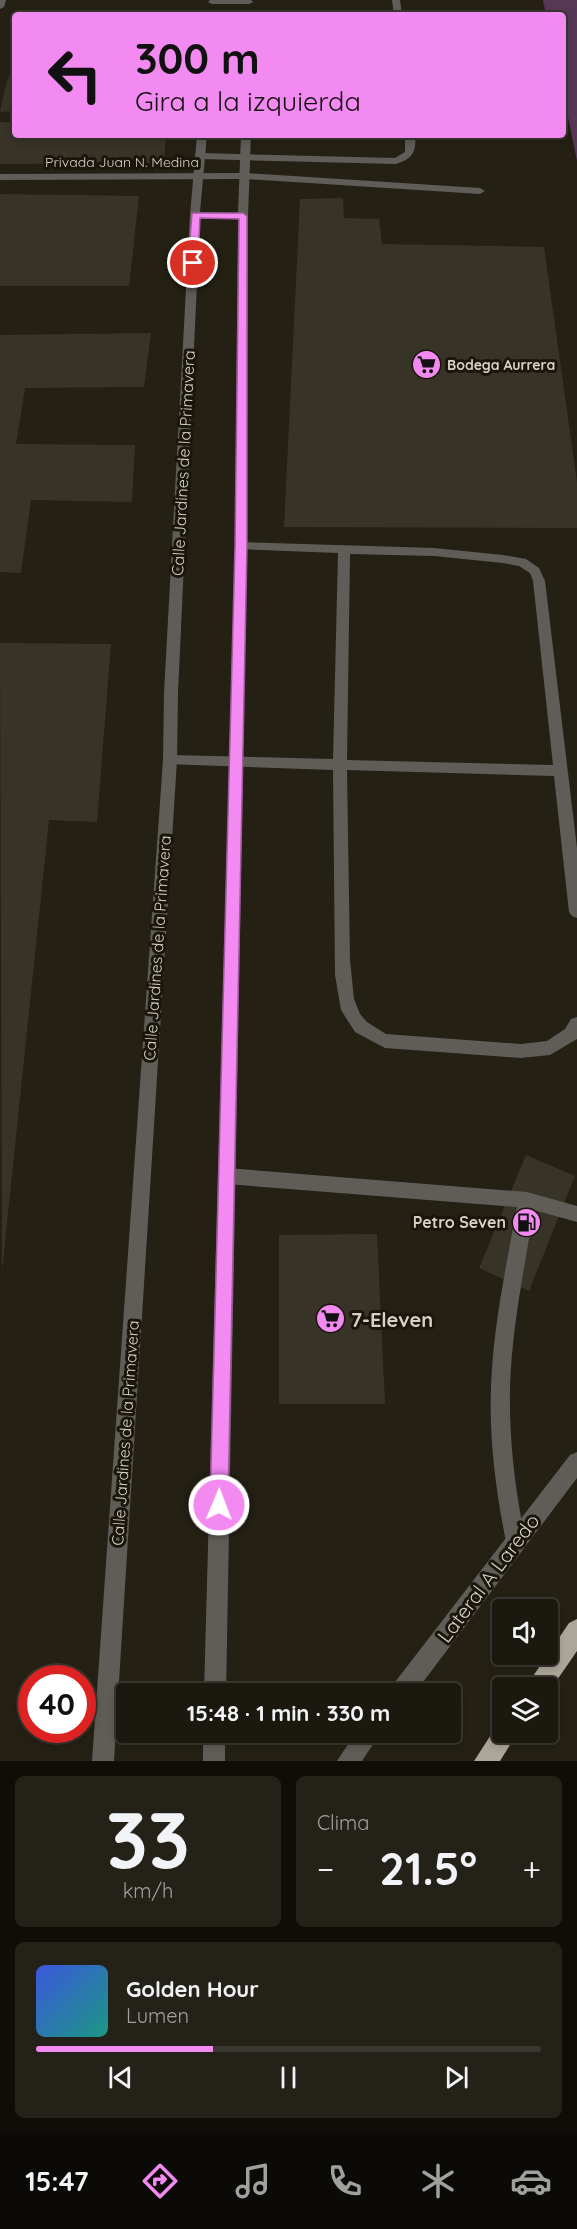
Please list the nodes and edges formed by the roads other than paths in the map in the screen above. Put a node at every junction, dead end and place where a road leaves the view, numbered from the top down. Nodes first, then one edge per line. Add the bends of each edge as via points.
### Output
1 (2, 0) edge
2 (212, 1) edge
3 (249, 1) edge
4 (0, 7) edge
5 (202, 138) edge
6 (246, 138) edge
7 (410, 138) edge
8 (200, 156) junction
9 (246, 158) junction
10 (199, 175) junction
11 (245, 176) junction
12 (0, 177) edge
13 (480, 191) dead end
14 (195, 215) junction
15 (243, 216) junction
16 (241, 546) junction
17 (344, 550) junction
18 (170, 760) junction
19 (236, 763) junction
20 (340, 765) junction
21 (561, 771) junction
22 (577, 912) edge
23 (577, 1024) edge
24 (227, 1176) junction
25 (527, 1200) junction
26 (577, 1214) edge
27 (577, 1462) edge
28 (516, 1542) junction
29 (577, 1631) edge
30 (545, 1677) edge
31 (215, 1683) edge
32 (408, 1683) edge
33 (214, 1743) edge
34 (362, 1743) edge
35 (498, 1743) edge
36 (103, 1761) edge
37 (214, 1761) edge
38 (348, 1761) edge
39 (486, 1761) edge

1 - 4 street
2 - 3 street
5 - 8 street, Calle Jardines de la Primavera
6 - 9 street
7 - 9 street via 411,153 407,158 376,162
8 - 9 street
8 - 10 street, Calle Jardines de la Primavera
9 - 11 street
10 - 11 street, Privada Juan N. Medina
10 - 12 street, Privada Juan N. Medina
10 - 14 street, Calle Jardines de la Primavera
11 - 13 street, Privada Juan N. Medina
11 - 15 street
14 - 15 street
14 - 18 street, Calle Jardines de la Primavera
15 - 16 street
16 - 17 street
16 - 19 street
17 - 20 street
17 - 21 street via 434,552 503,559 522,562 535,571
18 - 19 street
18 - 36 street, Calle Jardines de la Primavera
19 - 20 street
19 - 24 street
20 - 21 street
20 - 23 street via 342,960 351,1017 366,1034 385,1041 521,1051 550,1048 571,1034
21 - 22 street
24 - 25 street
24 - 31 street
25 - 26 street
25 - 28 street via 505,1341 500,1403 506,1498
27 - 28 street, Lateral A Laredo
28 - 32 street, Lateral A Laredo
29 - 30 highway
33 - 37 street
34 - 38 street
35 - 39 highway

